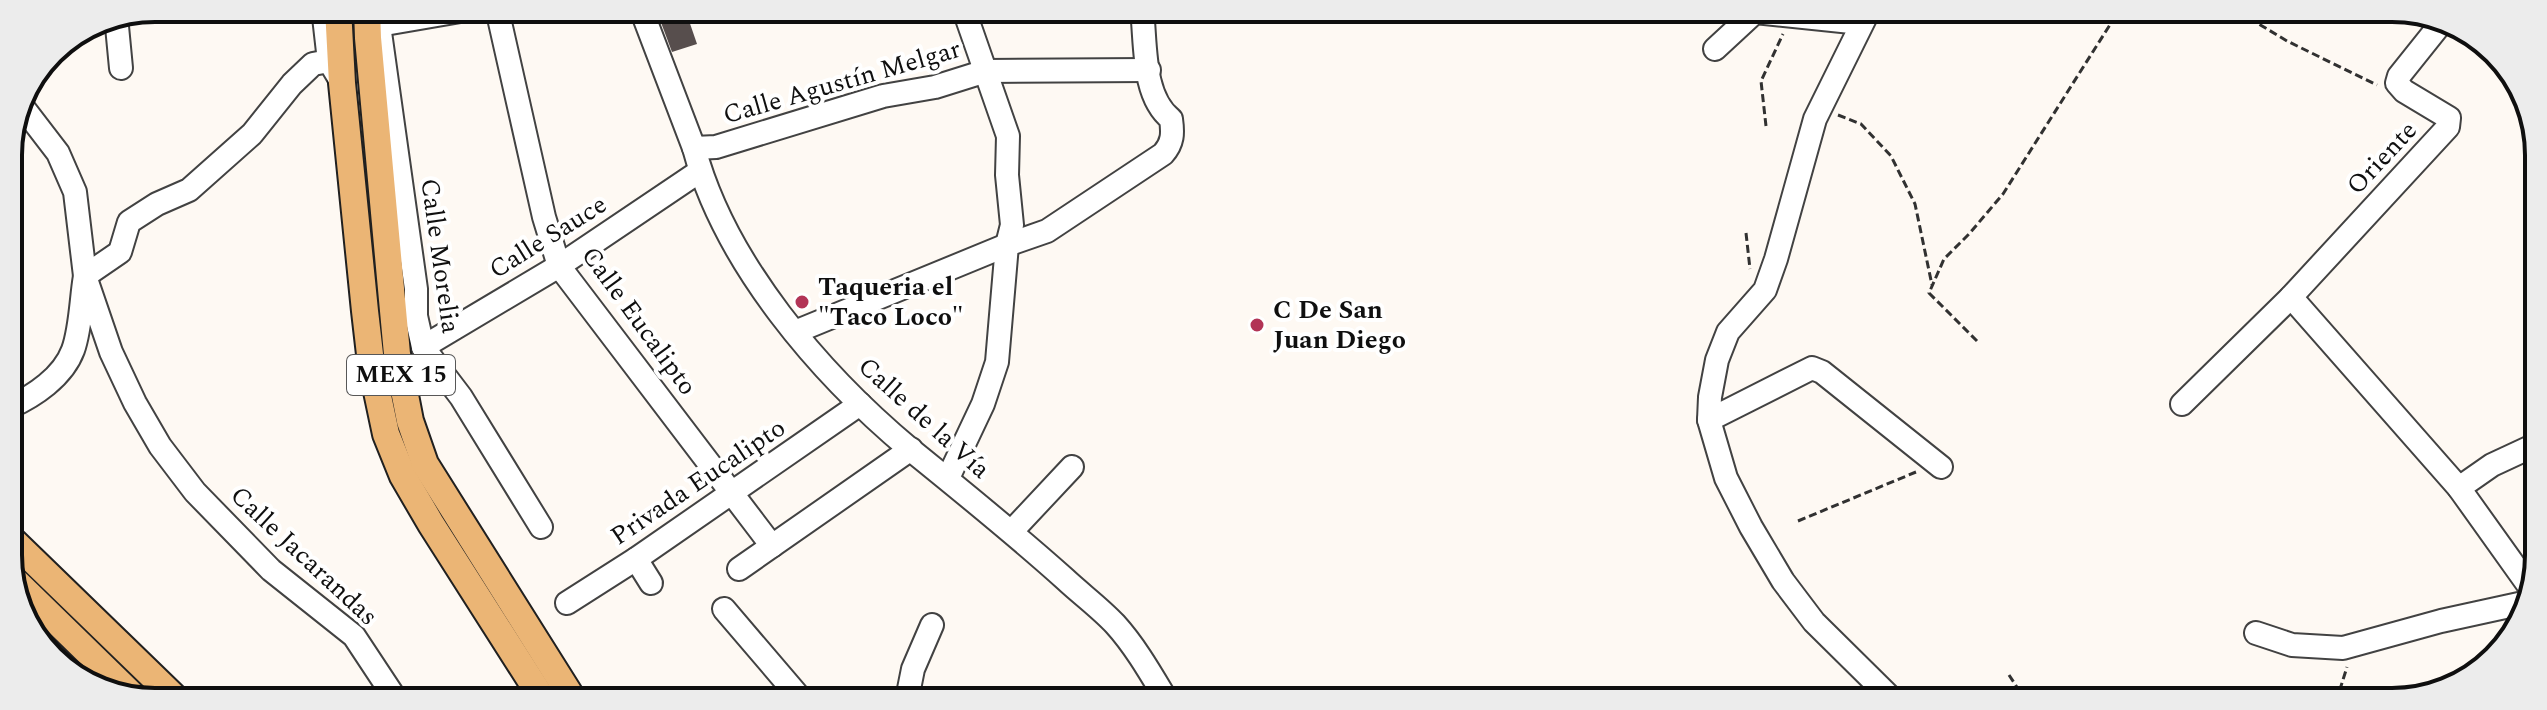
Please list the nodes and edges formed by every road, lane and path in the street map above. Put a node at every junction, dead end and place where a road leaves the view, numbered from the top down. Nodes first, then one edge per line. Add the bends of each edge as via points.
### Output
1 (326, 22) edge
2 (338, 22) edge
3 (373, 22) edge
4 (500, 22) edge
5 (646, 22) edge
6 (968, 22) edge
7 (1143, 22) edge
8 (1744, 22) edge
9 (1788, 22) edge
10 (1862, 22) edge
11 (2112, 22) edge
12 (2256, 22) edge
13 (117, 28) edge
14 (2435, 30) edge
15 (1715, 49) dead end
16 (121, 68) dead end
17 (1149, 70) junction
18 (986, 71) junction
19 (336, 72) junction
20 (2397, 83) junction
21 (1820, 108) junction
22 (29, 115) edge
23 (1766, 126) dead end
24 (694, 148) junction
25 (700, 171) junction
26 (1746, 233) dead end
27 (1007, 245) junction
28 (559, 266) junction
29 (85, 276) junction
30 (1932, 286) junction
31 (403, 290) junction
32 (2291, 297) junction
33 (1753, 304) junction
34 (795, 332) junction
35 (1977, 341) dead end
36 (423, 347) junction
37 (22, 401) edge
38 (860, 404) junction
39 (2182, 404) dead end
40 (1709, 420) junction
41 (911, 449) junction
42 (2525, 450) edge
43 (1938, 464) joint
44 (1072, 467) dead end
45 (948, 478) junction
46 (2459, 488) junction
47 (732, 493) junction
48 (1798, 521) dead end
49 (541, 527) dead end
50 (1012, 531) junction
51 (772, 546) junction
52 (22, 550) edge
53 (636, 559) junction
54 (739, 569) dead end
55 (2523, 577) edge
56 (651, 583) dead end
57 (29, 596) edge
58 (567, 603) dead end
59 (2515, 605) edge
60 (724, 609) dead end
61 (932, 625) dead end
62 (2256, 633) dead end
63 (2355, 645) junction
64 (136, 661) junction
65 (2009, 675) dead end
66 (104, 678) edge
67 (111, 680) edge
68 (164, 688) edge
69 (388, 688) edge
70 (536, 688) edge
71 (566, 688) edge
72 (791, 688) edge
73 (909, 688) edge
74 (1159, 688) edge
75 (1881, 688) edge
76 (2018, 688) edge
77 (2341, 688) edge

1 - 19 street
2 - 19 main road, MEX 15
3 - 31 main road, MEX 15 via 368,38
4 - 28 street, Calle Eucalipto
5 - 24 street, Calle de la Vía
6 - 18 street
7 - 17 street
8 - 15 street
9 - 23 path via 1761,81
10 - 21 street
11 - 30 path via 2003,194 1944,259
12 - 20 path, Oriente via 2378,85
13 - 16 street
14 - 20 street
17 - 18 street, Calle Agustín Melgar
17 - 27 street via 1155,98 1171,119 1170,146 1047,231
18 - 24 street, Calle Agustín Melgar via 716,147
18 - 27 street via 1008,136 1012,225
19 - 29 street via 313,64 252,134 189,190 129,222 120,252
19 - 70 main road, MEX 15 via 371,363 386,434 431,524
20 - 32 street, Oriente via 2449,118 2448,127
21 - 30 path via 1861,124 1891,156 1915,204
21 - 33 street via 1776,259 1765,290
22 - 29 street, Calle Jacarandas via 58,153 75,192
24 - 25 street, Calle de la Vía
25 - 28 street, Calle Sauce
25 - 34 street, Calle de la Vía via 721,220
26 - 33 path
27 - 34 street
27 - 45 street via 997,362
28 - 36 street, Calle Sauce
28 - 47 street, Calle Eucalipto
29 - 37 street via 73,350 36,395
29 - 69 street, Calle Jacarandas via 111,352 160,446 195,492 271,570 354,636
30 - 35 path via 1929,293
31 - 36 street, Calle Morelia
31 - 71 main road, MEX 15 via 397,354 425,464
32 - 39 street, Oriente
32 - 46 street
33 - 40 street via 1728,332 1717,360
34 - 38 street, Calle de la Vía
36 - 49 street, Calle Morelia via 461,397
38 - 41 street, Calle de la Vía
38 - 47 street, Privada Eucalipto
40 - 43 street via 1812,368
40 - 75 street via 1726,478 1783,581 1814,622
41 - 45 street, Calle de la Vía
41 - 51 street
42 - 46 street
43 - 48 path
44 - 50 street
45 - 50 street, Calle de la Vía
46 - 55 street
47 - 51 street, Calle Eucalipto
47 - 53 street, Privada Eucalipto
50 - 74 street, Calle de la Vía via 1115,624
51 - 54 street
52 - 64 main road
53 - 56 street
53 - 58 street, Privada Eucalipto
57 - 66 main road
59 - 63 street
60 - 72 street
61 - 73 street
62 - 63 street via 2292,645
63 - 77 path
64 - 67 street
64 - 68 main road
65 - 76 path

